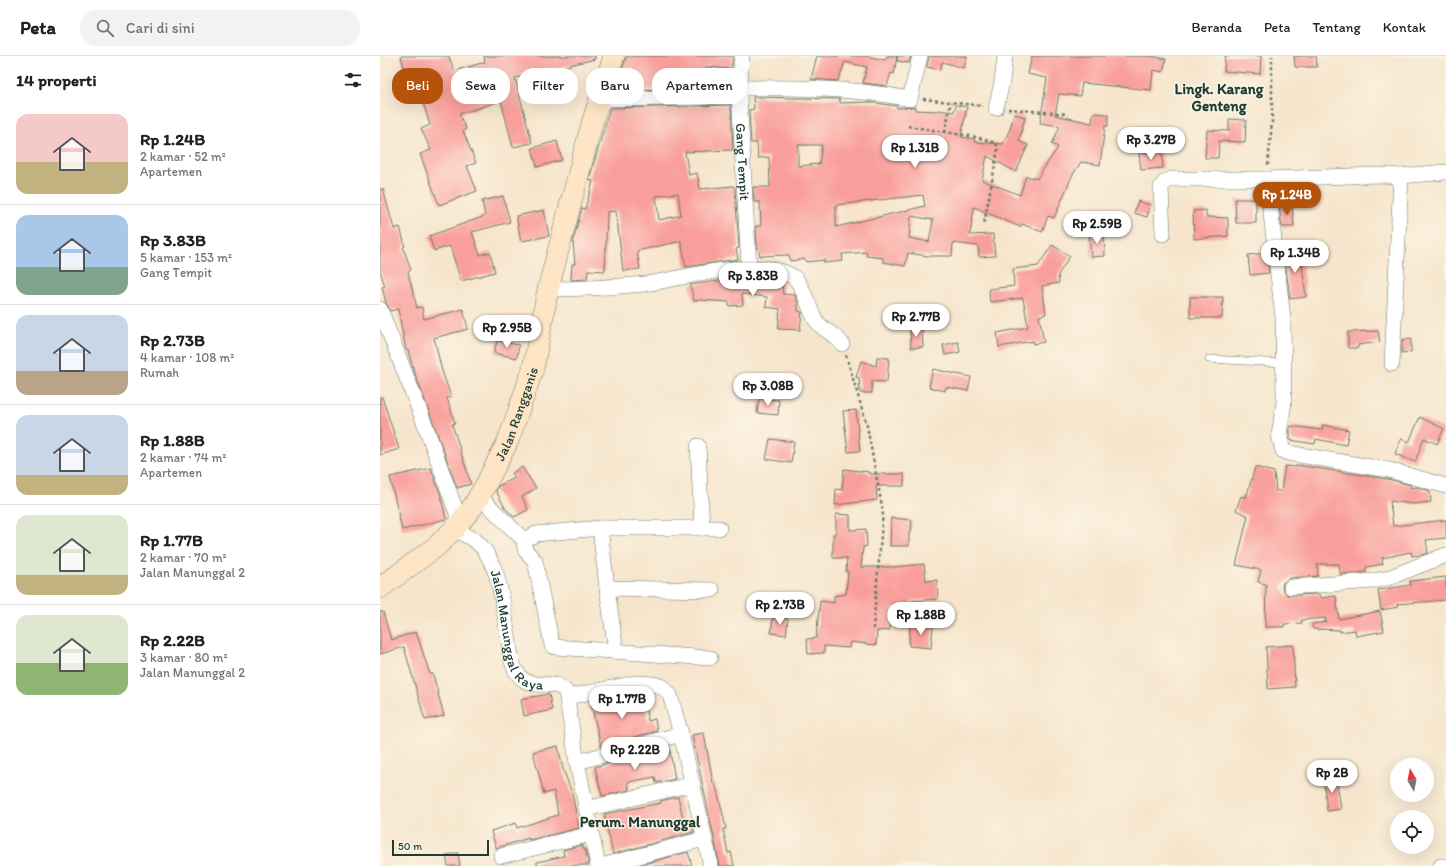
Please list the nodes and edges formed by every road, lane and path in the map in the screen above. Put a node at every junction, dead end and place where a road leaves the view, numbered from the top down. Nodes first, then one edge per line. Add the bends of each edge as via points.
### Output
1 (614, 56) edge
2 (742, 56) edge
3 (920, 56) edge
4 (1005, 56) edge
5 (1272, 56) edge
6 (610, 68) edge
7 (741, 68) edge
8 (747, 90) edge
9 (951, 102) dead end
10 (598, 104) edge
11 (740, 104) edge
12 (996, 108) dead end
13 (908, 126) dead end
14 (945, 132) junction
15 (1446, 172) edge
16 (1401, 176) junction
17 (1267, 179) junction
18 (984, 224) dead end
19 (1163, 234) dead end
20 (749, 268) junction
21 (548, 290) junction
22 (380, 309) edge
23 (842, 344) joint
24 (1209, 359) dead end
25 (1284, 363) junction
26 (1392, 364) dead end
27 (698, 446) dead end
28 (1446, 486) edge
29 (479, 496) junction
30 (457, 526) junction
31 (600, 528) junction
32 (702, 528) junction
33 (719, 528) dead end
34 (524, 540) junction
35 (1446, 555) edge
36 (1291, 587) dead end
37 (380, 588) edge
38 (606, 588) junction
39 (712, 590) dead end
40 (873, 630) dead end
41 (616, 651) junction
42 (710, 658) dead end
43 (568, 697) junction
44 (681, 734) junction
45 (577, 762) junction
46 (693, 784) junction
47 (586, 809) junction
48 (591, 834) junction
49 (704, 839) junction
50 (501, 856) dead end
51 (520, 859) edge
52 (599, 866) edge
53 (711, 866) edge
54 (1441, 866) edge
55 (1446, 866) edge

1 - 6 street, Jalan Rangganis
2 - 7 street, Gang Tempit
3 - 8 street via 910,99 879,93 773,87
4 - 12 street
5 - 17 path via 1272,123
9 - 14 path
10 - 21 street, Jalan Rangganis
11 - 20 street, Gang Tempit
13 - 14 path
14 - 18 path via 991,140 998,146
15 - 16 street
16 - 17 street
16 - 26 street
17 - 19 street via 1167,180 1161,187
17 - 25 street via 1283,318
20 - 21 street via 637,284
20 - 23 street via 773,269 791,275 800,284 820,326 838,338
21 - 29 street, Jalan Rangganis via 539,344 526,394 508,441
22 - 30 street via 426,426
23 - 40 path via 867,426 883,512
24 - 25 lane
25 - 28 street via 1284,402 1279,435 1283,450 1288,453 1389,470
27 - 32 street
29 - 30 street, Jalan Rangganis
29 - 34 street
30 - 37 street, Jalan Rangganis via 437,546
30 - 43 street, Jalan Manunggal Raya via 478,543 490,562 500,590 516,671 521,678 533,684 558,685
31 - 32 street
31 - 34 street via 536,534
31 - 38 street
32 - 33 street
34 - 41 street via 524,550 535,561 552,645
35 - 36 street via 1388,578
38 - 39 street
38 - 41 street
41 - 42 street
43 - 44 street via 635,683 653,684 670,695
43 - 45 street, Jalan Manunggal Raya
44 - 45 street
44 - 46 street
45 - 47 street, Jalan Manunggal Raya
46 - 47 street
46 - 49 street
47 - 48 street, Jalan Manunggal Raya
48 - 51 street
48 - 52 street, Jalan Manunggal Raya
49 - 52 street
49 - 53 street
50 - 51 street
54 - 55 street

